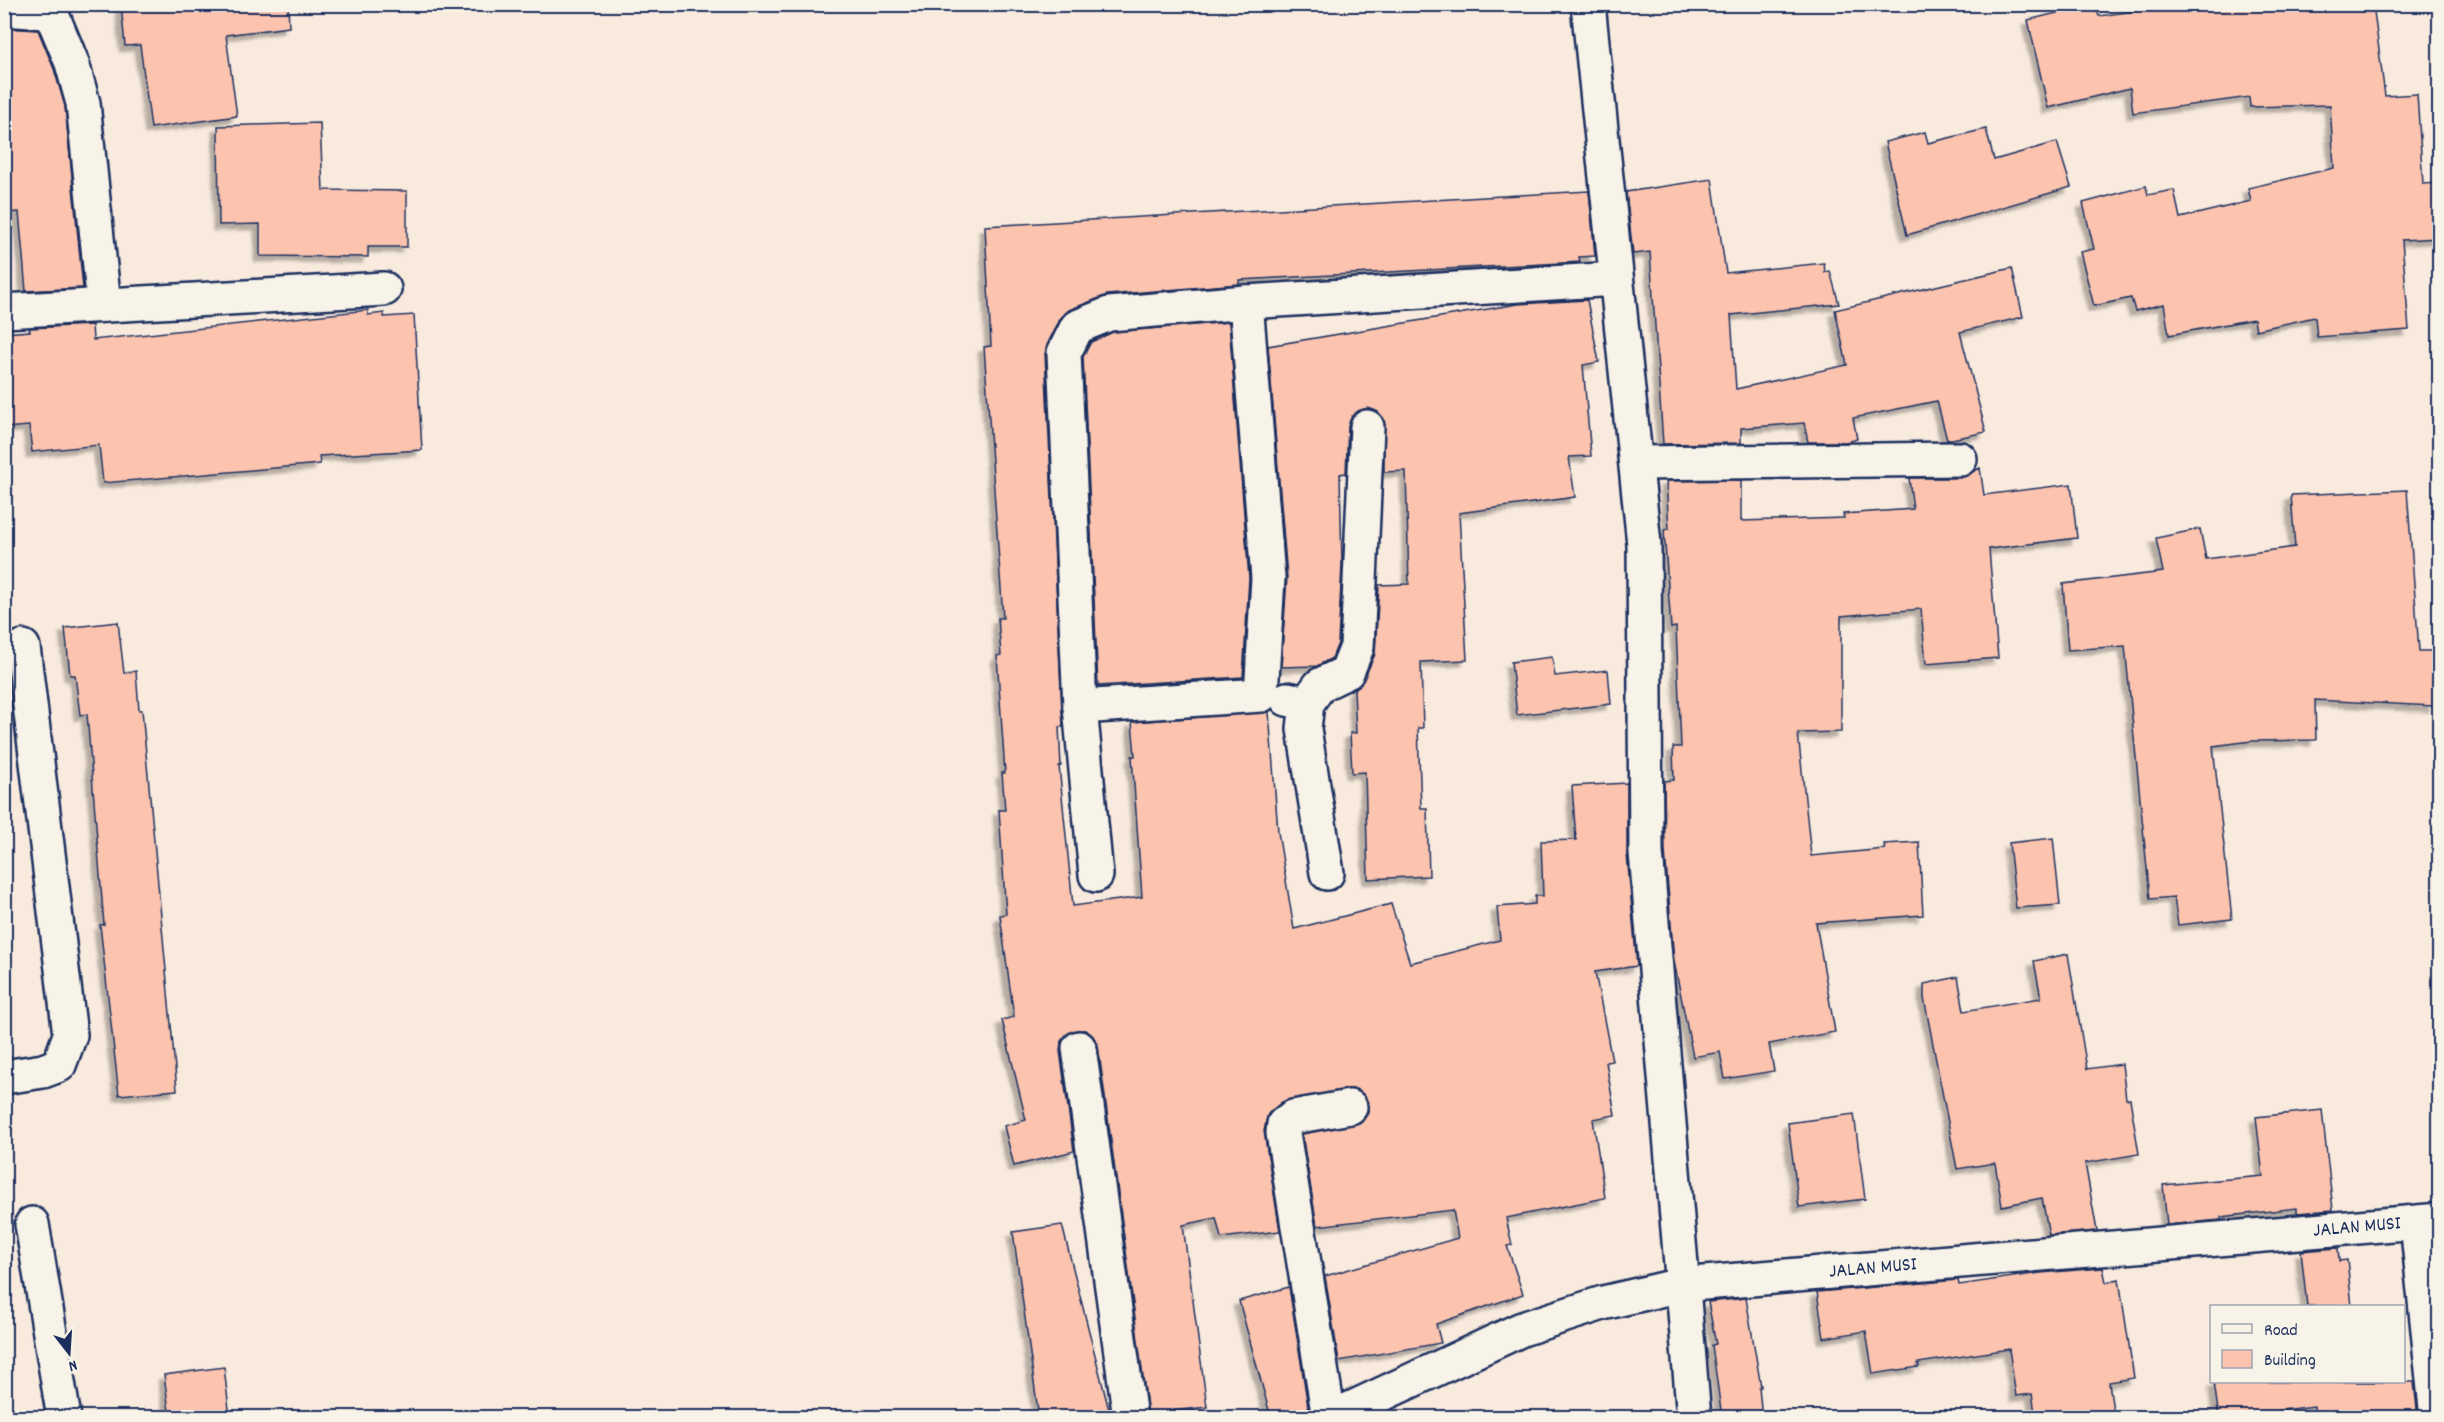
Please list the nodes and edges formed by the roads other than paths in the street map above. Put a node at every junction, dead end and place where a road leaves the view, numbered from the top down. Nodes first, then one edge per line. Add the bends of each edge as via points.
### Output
1 (1588, 4) edge
2 (4, 9) edge
3 (1616, 279) junction
4 (384, 289) dead end
5 (1246, 302) junction
6 (104, 305) junction
7 (4, 311) edge
8 (1367, 427) dead end
9 (1960, 459) dead end
10 (1636, 463) junction
11 (23, 647) dead end
12 (1261, 695) junction
13 (1307, 703) junction
14 (1080, 707) junction
15 (1327, 873) dead end
16 (1096, 875) dead end
17 (1079, 1048) dead end
18 (4, 1077) edge
19 (1350, 1107) dead end
20 (2428, 1221) edge
21 (32, 1224) dead end
22 (1681, 1285) junction
23 (64, 1418) edge
24 (1131, 1418) edge
25 (1330, 1418) edge
26 (1694, 1418) edge
27 (2437, 1418) edge

1 - 3 street
2 - 6 street via 45,12 53,17 72,63 83,103
3 - 5 street
3 - 10 street
4 - 6 street
5 - 12 street via 1268,578
5 - 14 street via 1109,314 1077,327 1064,353
6 - 7 street
8 - 13 street via 1358,647 1347,672 1320,685
9 - 10 street
10 - 22 street via 1644,544 1646,852
11 - 18 street via 70,1035 58,1065
12 - 13 street
12 - 14 street
13 - 15 street via 1304,729
14 - 16 street
17 - 24 street
19 - 25 street via 1293,1117 1284,1124 1282,1133
20 - 22 street, JALAN MUSI
20 - 27 street
21 - 23 street
22 - 25 street, JALAN MUSI via 1604,1303 1522,1329
22 - 26 street

